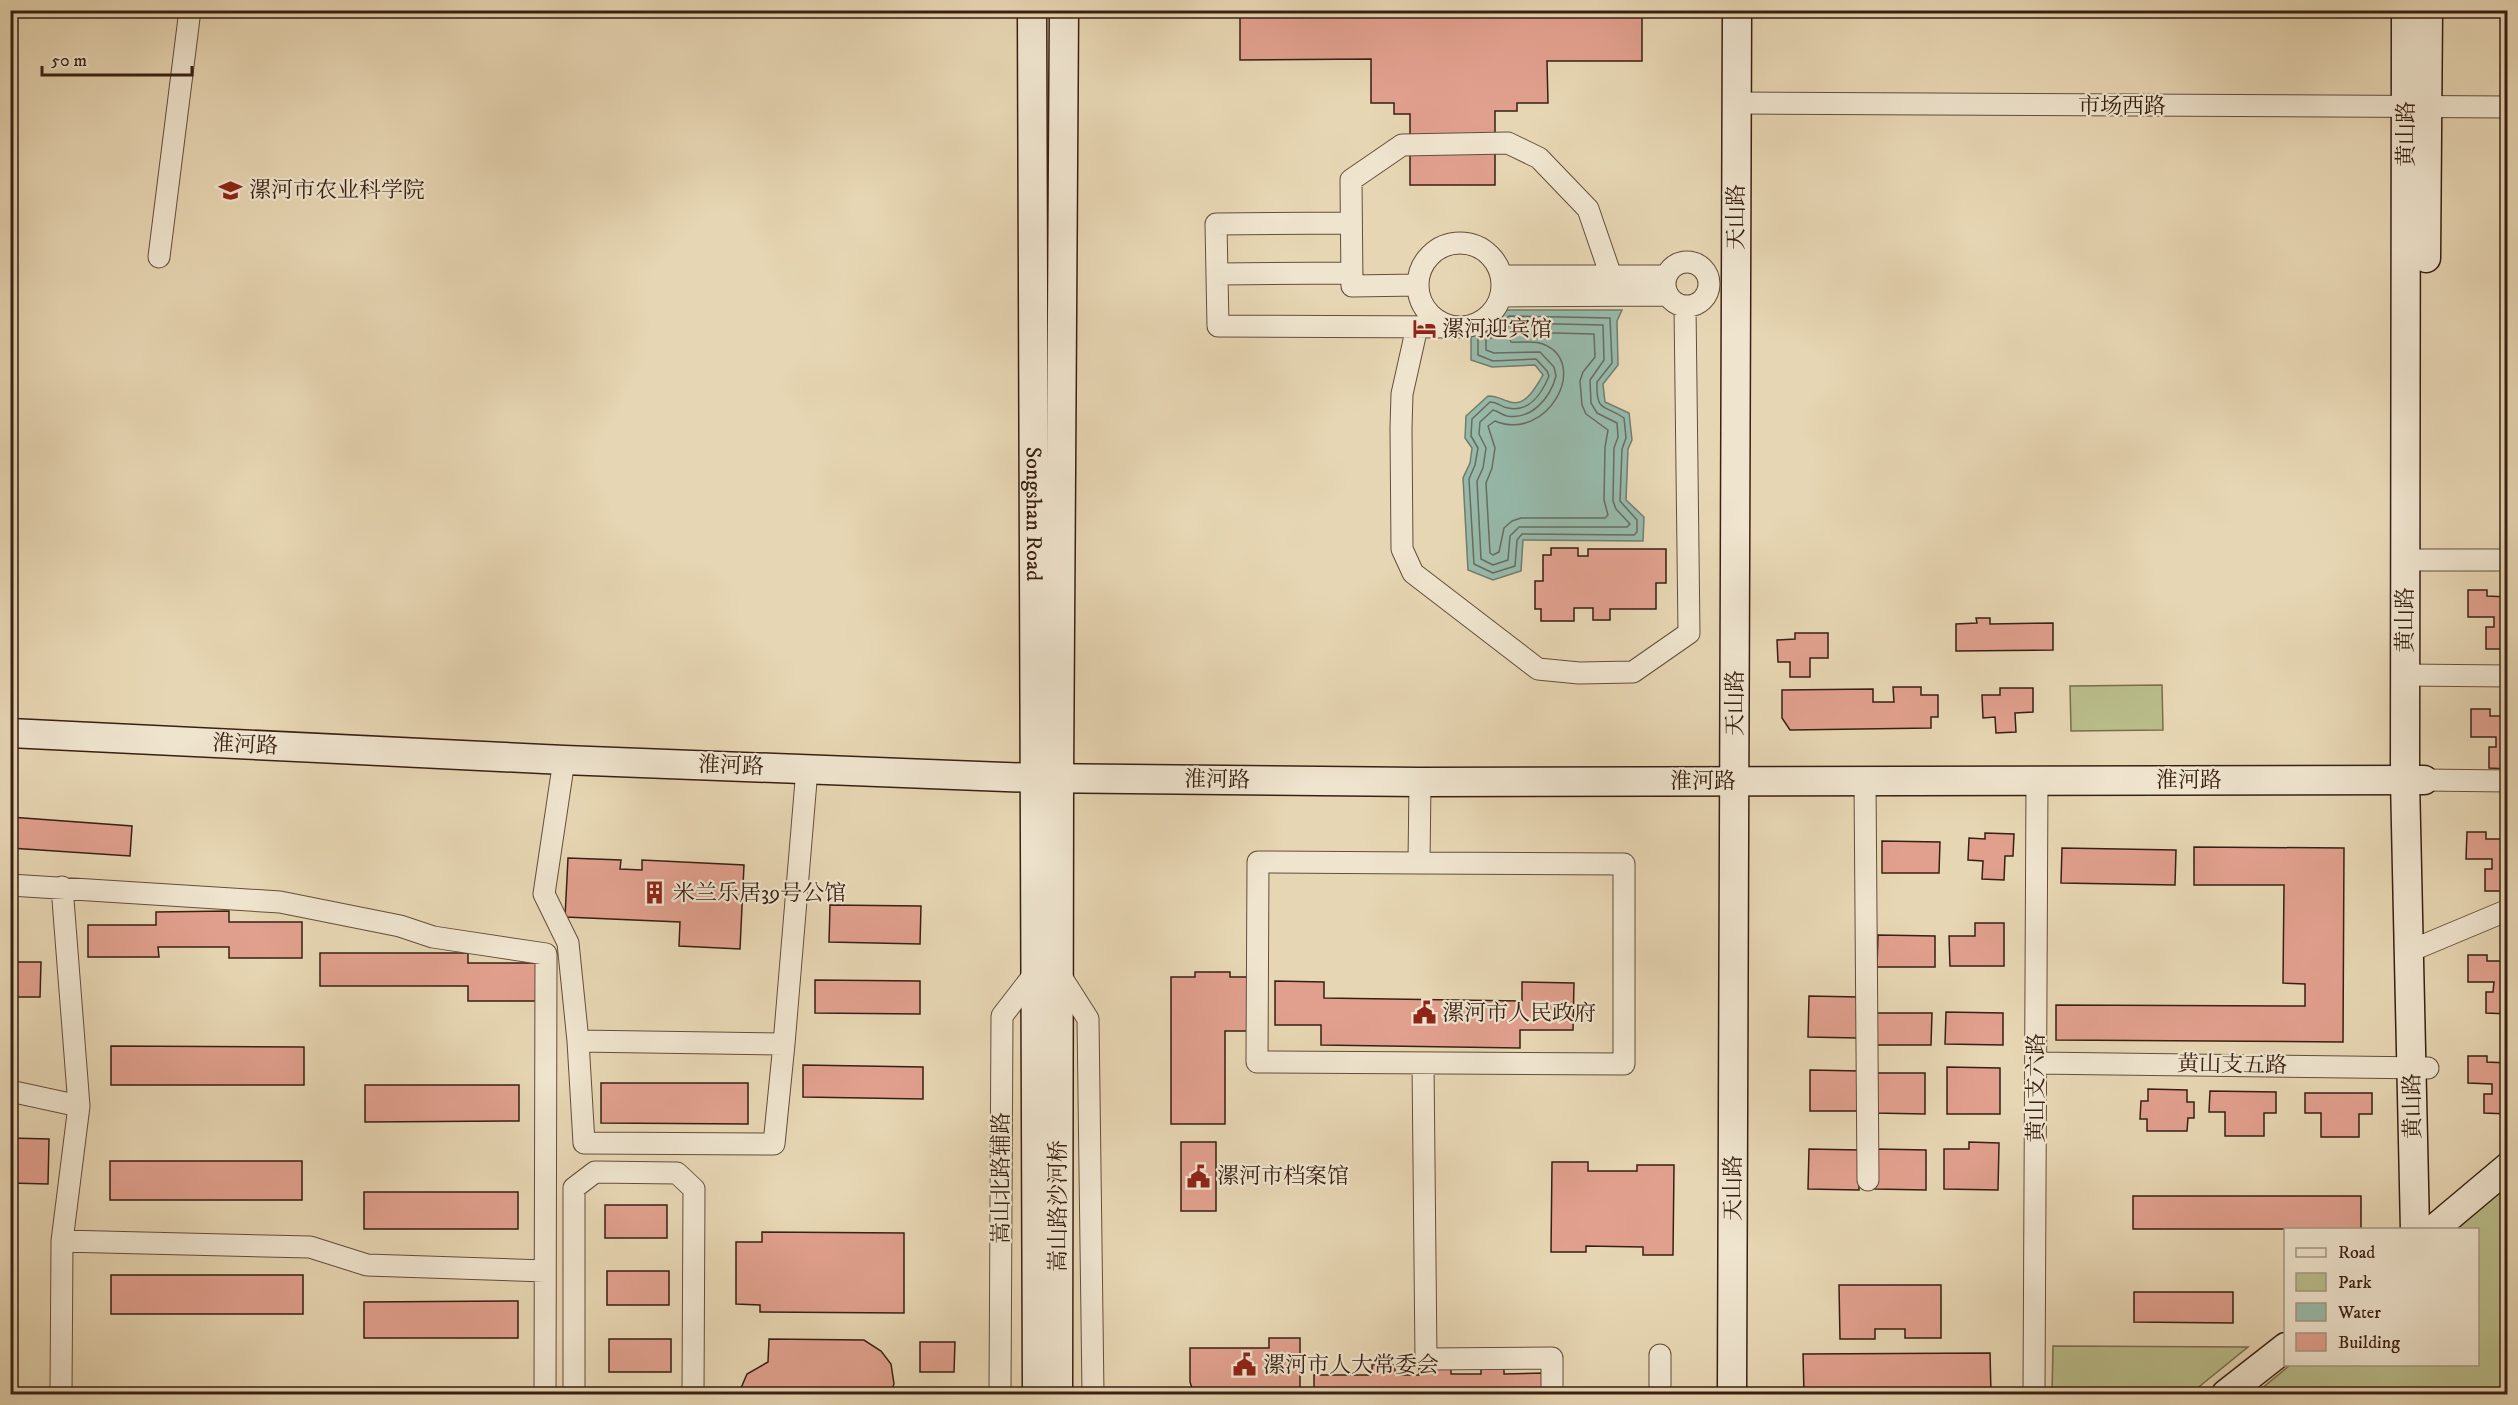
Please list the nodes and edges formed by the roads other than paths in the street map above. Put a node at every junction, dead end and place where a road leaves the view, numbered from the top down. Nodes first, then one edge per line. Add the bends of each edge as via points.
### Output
1 (189, 10) edge
2 (1032, 10) edge
3 (1064, 10) edge
4 (1737, 10) edge
5 (2406, 10) edge
6 (2428, 10) edge
7 (1736, 103) junction
8 (2417, 108) junction
9 (2508, 108) edge
10 (1351, 223) junction
11 (159, 256) dead end
12 (1352, 273) junction
13 (1217, 274) junction
14 (1611, 276) junction
15 (1723, 280) junction
16 (1418, 285) junction
17 (1502, 286) junction
18 (1673, 292) junction
19 (1417, 327) junction
20 (1455, 327) junction
21 (2414, 560) junction
22 (2508, 560) edge
23 (2415, 676) junction
24 (2508, 676) edge
25 (10, 734) edge
26 (564, 760) junction
27 (807, 769) junction
28 (1047, 778) junction
29 (2414, 780) junction
30 (1735, 781) junction
31 (1865, 781) junction
32 (2037, 781) junction
33 (2508, 781) edge
34 (1420, 782) junction
35 (1419, 863) junction
36 (10, 885) edge
37 (62, 887) junction
38 (2508, 910) edge
39 (2418, 948) junction
40 (1047, 972) junction
41 (1047, 1018) junction
42 (578, 1041) junction
43 (784, 1044) junction
44 (1423, 1063) junction
45 (2036, 1063) junction
46 (2420, 1067) junction
47 (10, 1091) edge
48 (79, 1106) junction
49 (2508, 1167) edge
50 (1868, 1180) dead end
51 (2415, 1228) edge
52 (2432, 1228) edge
53 (2434, 1228) edge
54 (62, 1241) junction
55 (545, 1271) junction
56 (2284, 1349) edge
57 (1660, 1354) dead end
58 (61, 1395) edge
59 (545, 1395) edge
60 (574, 1395) edge
61 (693, 1395) edge
62 (1000, 1395) edge
63 (1037, 1395) edge
64 (1058, 1395) edge
65 (1093, 1395) edge
66 (1552, 1395) edge
67 (1660, 1395) edge
68 (1732, 1395) edge
69 (2034, 1395) edge
70 (2226, 1395) edge

1 - 11 street
2 - 28 street, Songshan Road
3 - 28 street, Songshan Road
4 - 7 street, 天山路
5 - 8 street, 黄山路
6 - 8 street, 黄山路
7 - 8 street, 市场西路
7 - 15 street, 天山路
8 - 9 street, 市场西路
8 - 21 street, 黄山路
10 - 12 street
10 - 13 street via 1216,224
10 - 14 street via 1351,180 1402,145 1508,143 1539,158 1588,209
12 - 13 street
12 - 16 street via 1352,286
13 - 19 street via 1218,326
14 - 17 street
14 - 18 street
15 - 18 street via 1691,306
15 - 18 street via 1695,263 1684,262 1673,266
15 - 30 street, 天山路
16 - 17 street via 1419,274 1430,255 1450,244 1473,244 1492,256
16 - 20 street via 1425,309 1443,324
17 - 18 street
17 - 20 street via 1489,316 1479,323
18 - 19 street via 1689,633 1633,672 1538,669 1413,573 1402,549 1401,428 1402,394
19 - 20 street
21 - 22 street
21 - 23 street, 黄山路
23 - 24 street
23 - 29 street, 黄山路
25 - 26 street, 淮河路
26 - 27 street, 淮河路
26 - 42 street via 544,894 568,943
27 - 28 street, 淮河路
27 - 43 street
28 - 34 street, 淮河路
28 - 40 street, Songshan Road
29 - 32 street, 淮河路
29 - 33 street
29 - 39 street, 黄山路
30 - 31 street, 淮河路
30 - 34 street, 淮河路
30 - 68 street, 天山路
31 - 32 street, 淮河路
31 - 50 street
32 - 45 street, 黄山支六路
34 - 35 street
35 - 44 street via 1258,862 1257,1062
35 - 44 street via 1624,864 1624,1064
36 - 37 street
37 - 48 street
37 - 55 street via 280,902 400,926 433,937 546,954
38 - 39 street
39 - 46 street, 黄山路
40 - 41 street, Songshan Road
40 - 62 street, 嵩山北路辅路 via 1002,1016
40 - 65 street via 1088,1019
41 - 63 street, 嵩山路沙河桥
41 - 64 street, 嵩山路沙河桥
42 - 43 street
42 - 43 street via 584,1143 774,1144
44 - 66 street via 1426,1359 1552,1359
45 - 46 street, 黄山支五路
45 - 69 street, 黄山支六路
46 - 51 street, 黄山路
46 - 52 street, 黄山路
47 - 48 street
48 - 54 street
49 - 53 street
54 - 55 street via 310,1247 367,1265
54 - 58 street
55 - 59 street
56 - 70 street
57 - 67 street
60 - 61 street via 574,1188 595,1172 677,1173 694,1189

